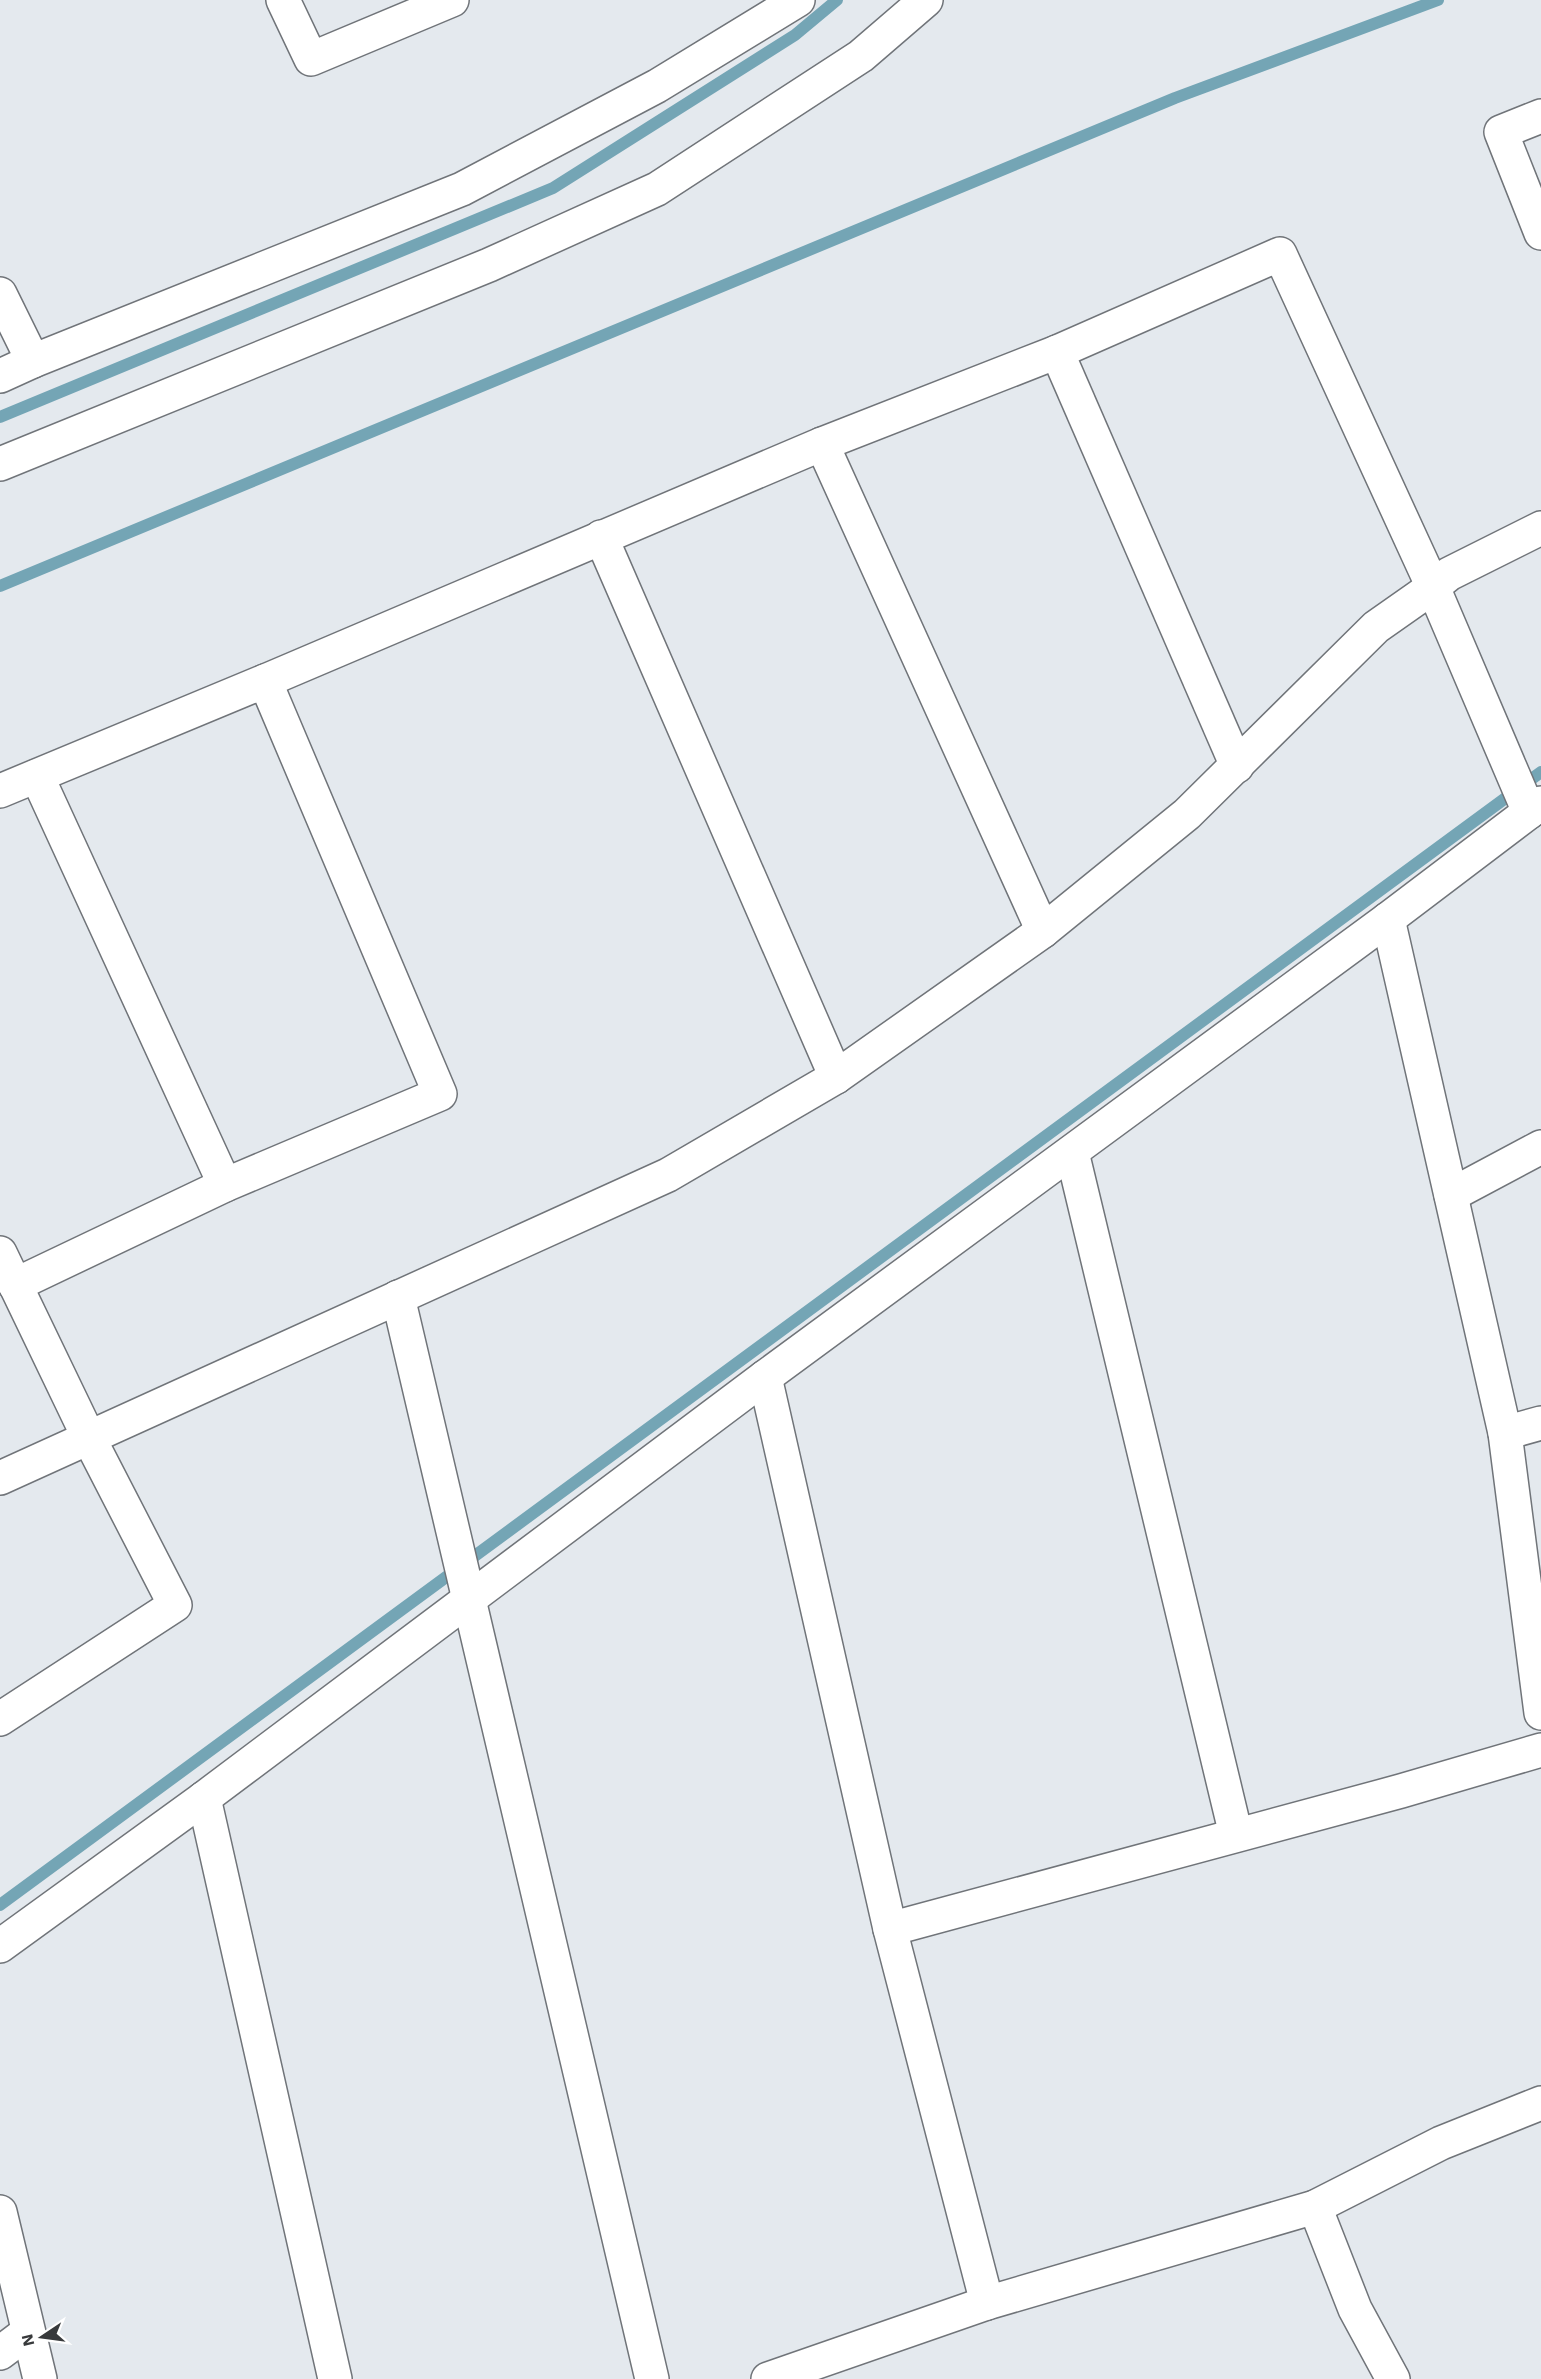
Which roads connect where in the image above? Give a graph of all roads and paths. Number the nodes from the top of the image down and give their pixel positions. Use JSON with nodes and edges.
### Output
{"nodes":[{"id":1,"x":283,"y":0,"type":"edge"},
{"id":2,"x":452,"y":0,"type":"edge"},
{"id":3,"x":798,"y":0,"type":"edge"},
{"id":4,"x":926,"y":0,"type":"edge"},
{"id":5,"x":1541,"y":116,"type":"edge"},
{"id":6,"x":1541,"y":233,"type":"edge"},
{"id":7,"x":0,"y":294,"type":"edge"},
{"id":8,"x":1057,"y":352,"type":"junction"},
{"id":9,"x":33,"y":361,"type":"junction"},
{"id":10,"x":0,"y":376,"type":"edge"},
{"id":11,"x":822,"y":444,"type":"junction"},
{"id":12,"x":0,"y":464,"type":"edge"},
{"id":13,"x":1541,"y":528,"type":"edge"},
{"id":14,"x":601,"y":537,"type":"junction"},
{"id":15,"x":1433,"y":587,"type":"junction"},
{"id":16,"x":265,"y":681,"type":"junction"},
{"id":17,"x":1237,"y":766,"type":"junction"},
{"id":18,"x":37,"y":776,"type":"junction"},
{"id":19,"x":0,"y":791,"type":"edge"},
{"id":20,"x":1535,"y":807,"type":"edge"},
{"id":21,"x":1388,"y":919,"type":"junction"},
{"id":22,"x":1043,"y":931,"type":"junction"},
{"id":23,"x":836,"y":1077,"type":"junction"},
{"id":24,"x":1541,"y":1147,"type":"edge"},
{"id":25,"x":1072,"y":1152,"type":"junction"},
{"id":26,"x":225,"y":1185,"type":"junction"},
{"id":27,"x":1451,"y":1195,"type":"junction"},
{"id":28,"x":0,"y":1253,"type":"edge"},
{"id":29,"x":15,"y":1285,"type":"junction"},
{"id":30,"x":398,"y":1297,"type":"junction"},
{"id":31,"x":765,"y":1377,"type":"junction"},
{"id":32,"x":1541,"y":1423,"type":"edge"},
{"id":33,"x":1505,"y":1433,"type":"junction"},
{"id":34,"x":89,"y":1438,"type":"junction"},
{"id":35,"x":0,"y":1478,"type":"edge"},
{"id":36,"x":469,"y":1599,"type":"junction"},
{"id":37,"x":1541,"y":1713,"type":"edge"},
{"id":38,"x":0,"y":1719,"type":"edge"},
{"id":39,"x":1541,"y":1750,"type":"edge"},
{"id":40,"x":204,"y":1798,"type":"junction"},
{"id":41,"x":1236,"y":1835,"type":"junction"},
{"id":42,"x":890,"y":1929,"type":"junction"},
{"id":43,"x":0,"y":1946,"type":"edge"},
{"id":44,"x":1541,"y":2103,"type":"edge"},
{"id":45,"x":1314,"y":2208,"type":"junction"},
{"id":46,"x":0,"y":2212,"type":"edge"},
{"id":47,"x":987,"y":2303,"type":"junction"},
{"id":48,"x":28,"y":2332,"type":"junction"},
{"id":49,"x":0,"y":2353,"type":"edge"},
{"id":50,"x":39,"y":2379,"type":"edge"},
{"id":51,"x":335,"y":2379,"type":"edge"},
{"id":52,"x":652,"y":2379,"type":"edge"},
{"id":53,"x":768,"y":2379,"type":"edge"},
{"id":54,"x":1393,"y":2379,"type":"edge"}],
"edges":[{"from":1,"to":2,"type":"street"},
{"from":3,"to":9,"type":"street"},
{"from":4,"to":12,"type":"street"},
{"from":5,"to":6,"type":"street"},
{"from":7,"to":9,"type":"street"},
{"from":8,"to":11,"type":"street"},
{"from":8,"to":15,"type":"street"},
{"from":8,"to":17,"type":"street"},
{"from":9,"to":10,"type":"street"},
{"from":11,"to":14,"type":"street"},
{"from":11,"to":22,"type":"street"},
{"from":13,"to":15,"type":"street"},
{"from":14,"to":16,"type":"street"},
{"from":14,"to":23,"type":"street"},
{"from":15,"to":17,"type":"street"},
{"from":15,"to":20,"type":"street"},
{"from":16,"to":18,"type":"street"},
{"from":16,"to":26,"type":"street"},
{"from":17,"to":22,"type":"street"},
{"from":18,"to":19,"type":"street"},
{"from":18,"to":26,"type":"street"},
{"from":20,"to":21,"type":"street"},
{"from":21,"to":25,"type":"street"},
{"from":21,"to":27,"type":"street"},
{"from":22,"to":23,"type":"street"},
{"from":23,"to":30,"type":"street"},
{"from":24,"to":27,"type":"street"},
{"from":25,"to":31,"type":"street"},
{"from":25,"to":41,"type":"street"},
{"from":26,"to":29,"type":"street"},
{"from":27,"to":33,"type":"street"},
{"from":28,"to":29,"type":"street"},
{"from":29,"to":34,"type":"street"},
{"from":30,"to":34,"type":"street"},
{"from":30,"to":36,"type":"street"},
{"from":31,"to":36,"type":"street"},
{"from":31,"to":42,"type":"street"},
{"from":32,"to":33,"type":"street"},
{"from":33,"to":37,"type":"street"},
{"from":34,"to":35,"type":"street"},
{"from":34,"to":38,"type":"street"},
{"from":36,"to":40,"type":"street"},
{"from":36,"to":52,"type":"street"},
{"from":39,"to":41,"type":"street"},
{"from":40,"to":43,"type":"street"},
{"from":40,"to":51,"type":"street"},
{"from":41,"to":42,"type":"street"},
{"from":42,"to":47,"type":"street"},
{"from":44,"to":45,"type":"street"},
{"from":45,"to":47,"type":"street"},
{"from":45,"to":54,"type":"street"},
{"from":46,"to":48,"type":"street"},
{"from":47,"to":53,"type":"street"},
{"from":48,"to":49,"type":"street"},
{"from":48,"to":50,"type":"street"}]}
